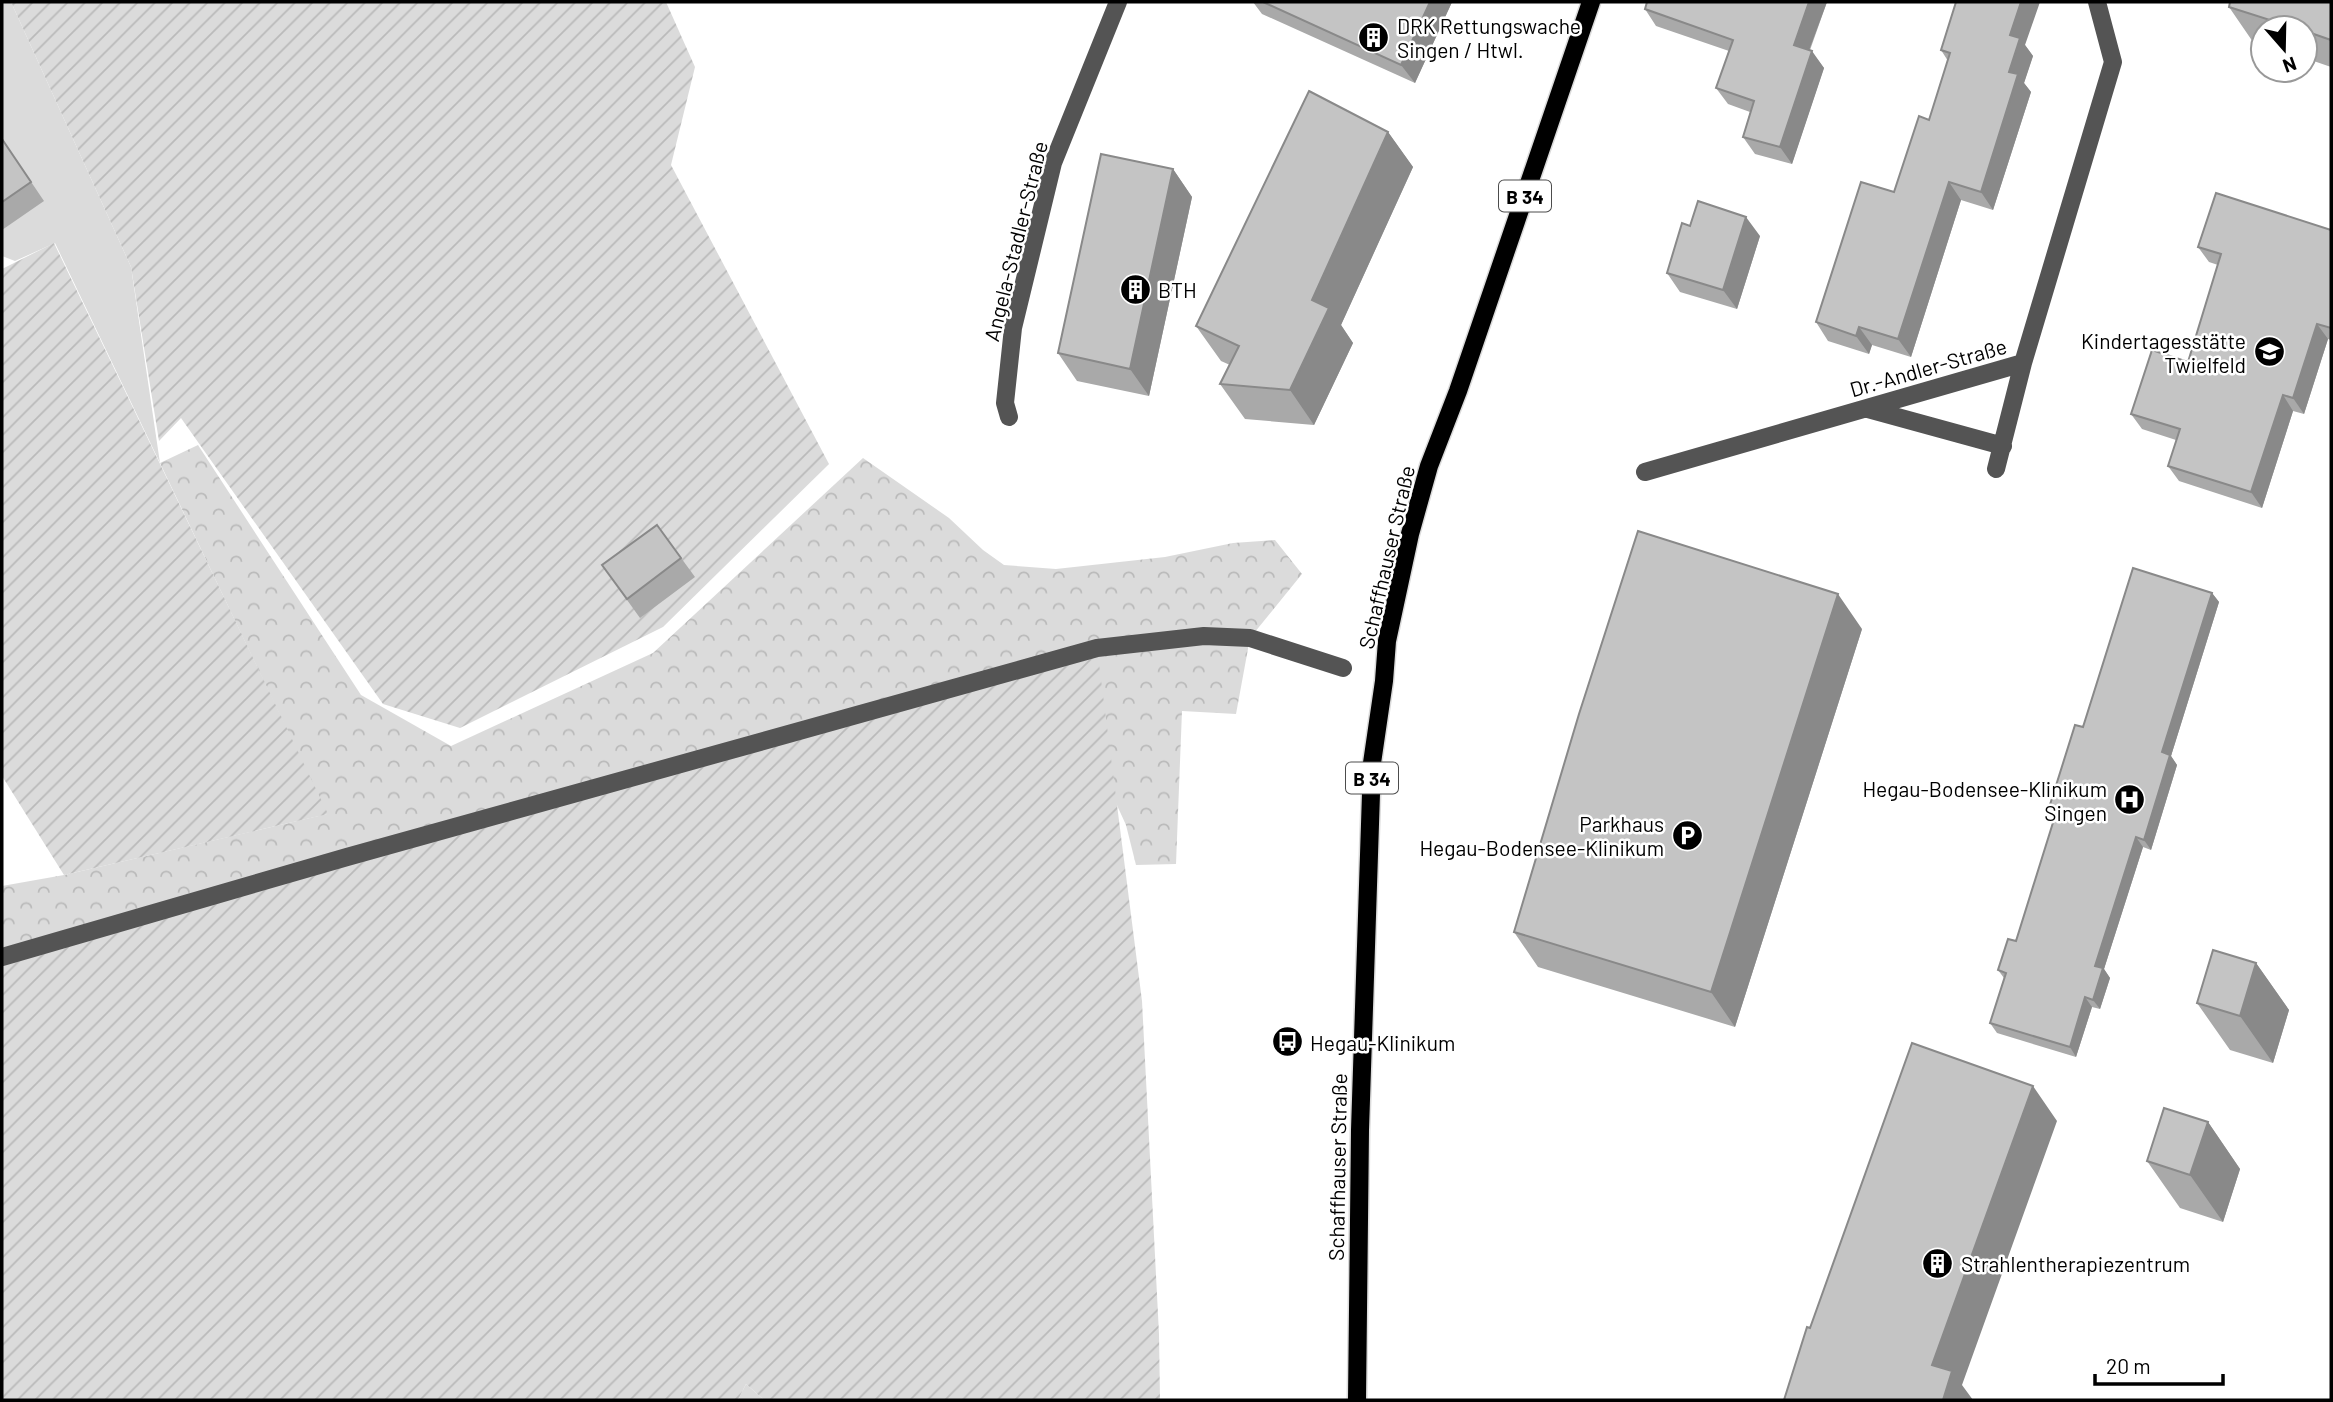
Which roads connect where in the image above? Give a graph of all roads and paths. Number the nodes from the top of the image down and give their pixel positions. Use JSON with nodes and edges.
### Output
{"nodes":[{"id":1,"x":1118,"y":2,"type":"edge"},
{"id":2,"x":1591,"y":2,"type":"edge"},
{"id":3,"x":2097,"y":2,"type":"edge"},
{"id":4,"x":2023,"y":363,"type":"junction"},
{"id":5,"x":1866,"y":408,"type":"junction"},
{"id":6,"x":1009,"y":417,"type":"dead end"},
{"id":7,"x":2003,"y":446,"type":"junction"},
{"id":8,"x":1996,"y":469,"type":"dead end"},
{"id":9,"x":1645,"y":472,"type":"dead end"},
{"id":10,"x":1343,"y":668,"type":"dead end"},
{"id":11,"x":2,"y":957,"type":"edge"},
{"id":12,"x":1357,"y":1400,"type":"edge"}],
"edges":[{"from":1,"to":6,"type":"street","name":"Angela-Stadler-Straße"},
{"from":2,"to":12,"type":"main road","name":"Schaffhauser Straße","number":"B 34"},
{"from":3,"to":4,"type":"street","name":"Dr.-Andler-Straße"},
{"from":4,"to":5,"type":"street","name":"Dr.-Andler-Straße"},
{"from":4,"to":7,"type":"street"},
{"from":5,"to":7,"type":"street"},
{"from":5,"to":9,"type":"street","name":"Dr.-Andler-Straße"},
{"from":7,"to":8,"type":"street"},
{"from":10,"to":11,"type":"street"}]}
